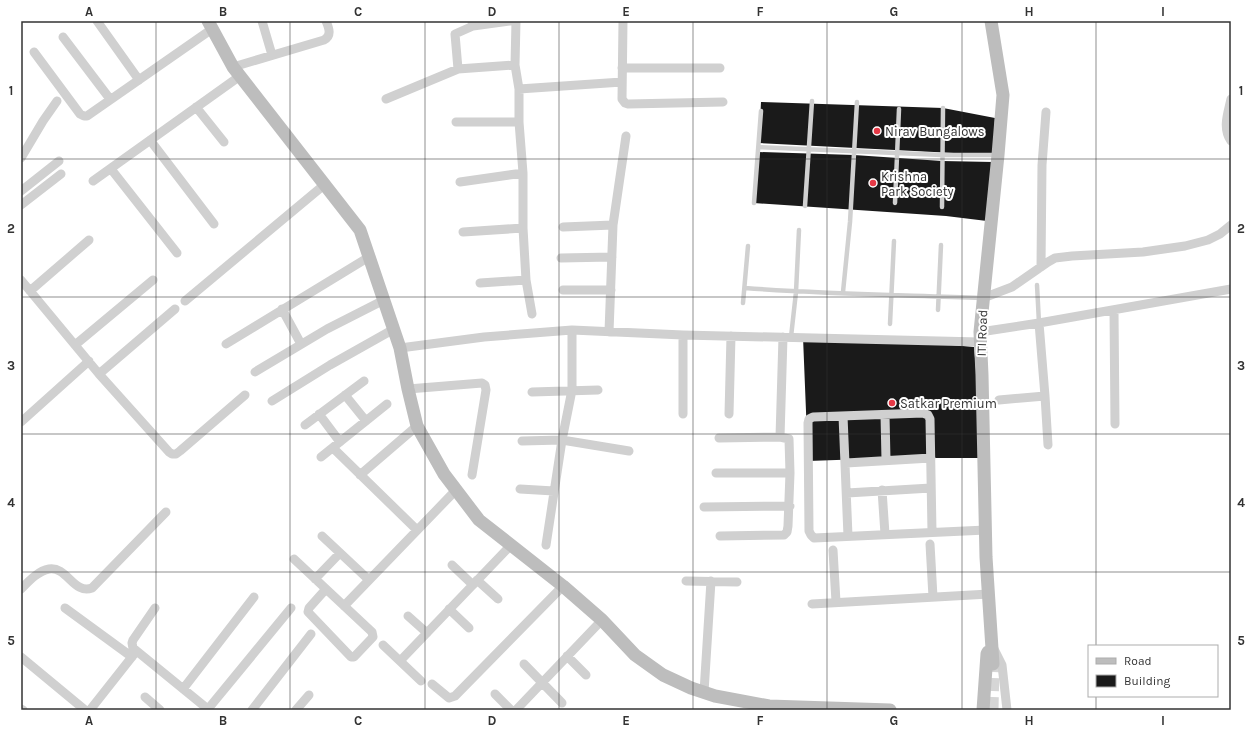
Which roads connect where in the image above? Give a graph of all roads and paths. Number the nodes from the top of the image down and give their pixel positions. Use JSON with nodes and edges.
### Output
{"nodes":[{"id":1,"x":97,"y":21,"type":"edge"},
{"id":2,"x":262,"y":21,"type":"edge"},
{"id":3,"x":326,"y":21,"type":"edge"},
{"id":4,"x":510,"y":21,"type":"edge"},
{"id":5,"x":516,"y":21,"type":"edge"},
{"id":6,"x":623,"y":21,"type":"edge"},
{"id":7,"x":991,"y":21,"type":"edge"},
{"id":8,"x":472,"y":24,"type":"edge"},
{"id":9,"x":210,"y":25,"type":"edge"},
{"id":10,"x":63,"y":37,"type":"dead end"},
{"id":11,"x":34,"y":52,"type":"dead end"},
{"id":12,"x":272,"y":55,"type":"junction"},
{"id":13,"x":515,"y":65,"type":"junction"},
{"id":14,"x":458,"y":68,"type":"junction"},
{"id":15,"x":622,"y":68,"type":"junction"},
{"id":16,"x":720,"y":68,"type":"dead end"},
{"id":17,"x":237,"y":72,"type":"junction"},
{"id":18,"x":139,"y":80,"type":"junction"},
{"id":19,"x":622,"y":82,"type":"junction"},
{"id":20,"x":519,"y":89,"type":"junction"},
{"id":21,"x":110,"y":99,"type":"junction"},
{"id":22,"x":386,"y":99,"type":"dead end"},
{"id":23,"x":1231,"y":99,"type":"edge"},
{"id":24,"x":57,"y":101,"type":"dead end"},
{"id":25,"x":723,"y":102,"type":"dead end"},
{"id":26,"x":812,"y":102,"type":"dead end"},
{"id":27,"x":857,"y":102,"type":"dead end"},
{"id":28,"x":196,"y":107,"type":"junction"},
{"id":29,"x":943,"y":108,"type":"dead end"},
{"id":30,"x":899,"y":109,"type":"dead end"},
{"id":31,"x":761,"y":111,"type":"dead end"},
{"id":32,"x":1046,"y":112,"type":"dead end"},
{"id":33,"x":456,"y":122,"type":"dead end"},
{"id":34,"x":519,"y":122,"type":"junction"},
{"id":35,"x":626,"y":136,"type":"dead end"},
{"id":36,"x":150,"y":140,"type":"junction"},
{"id":37,"x":1231,"y":141,"type":"edge"},
{"id":38,"x":224,"y":142,"type":"dead end"},
{"id":39,"x":759,"y":147,"type":"junction"},
{"id":40,"x":809,"y":149,"type":"junction"},
{"id":41,"x":854,"y":150,"type":"junction"},
{"id":42,"x":897,"y":152,"type":"junction"},
{"id":43,"x":942,"y":155,"type":"junction"},
{"id":44,"x":998,"y":155,"type":"junction"},
{"id":45,"x":21,"y":158,"type":"edge"},
{"id":46,"x":59,"y":161,"type":"dead end"},
{"id":47,"x":111,"y":169,"type":"junction"},
{"id":48,"x":523,"y":173,"type":"junction"},
{"id":49,"x":61,"y":174,"type":"dead end"},
{"id":50,"x":93,"y":181,"type":"dead end"},
{"id":51,"x":460,"y":182,"type":"dead end"},
{"id":52,"x":324,"y":184,"type":"junction"},
{"id":53,"x":21,"y":191,"type":"edge"},
{"id":54,"x":754,"y":203,"type":"dead end"},
{"id":55,"x":895,"y":203,"type":"dead end"},
{"id":56,"x":21,"y":205,"type":"edge"},
{"id":57,"x":805,"y":206,"type":"dead end"},
{"id":58,"x":942,"y":207,"type":"dead end"},
{"id":59,"x":214,"y":224,"type":"dead end"},
{"id":60,"x":613,"y":225,"type":"junction"},
{"id":61,"x":1231,"y":225,"type":"edge"},
{"id":62,"x":563,"y":227,"type":"dead end"},
{"id":63,"x":523,"y":228,"type":"junction"},
{"id":64,"x":799,"y":230,"type":"dead end"},
{"id":65,"x":463,"y":232,"type":"dead end"},
{"id":66,"x":89,"y":240,"type":"dead end"},
{"id":67,"x":894,"y":242,"type":"dead end"},
{"id":68,"x":941,"y":245,"type":"dead end"},
{"id":69,"x":748,"y":246,"type":"dead end"},
{"id":70,"x":177,"y":253,"type":"dead end"},
{"id":71,"x":369,"y":256,"type":"junction"},
{"id":72,"x":612,"y":257,"type":"junction"},
{"id":73,"x":561,"y":258,"type":"dead end"},
{"id":74,"x":1041,"y":267,"type":"junction"},
{"id":75,"x":21,"y":280,"type":"edge"},
{"id":76,"x":153,"y":280,"type":"dead end"},
{"id":77,"x":526,"y":280,"type":"junction"},
{"id":78,"x":480,"y":284,"type":"dead end"},
{"id":79,"x":1037,"y":285,"type":"dead end"},
{"id":80,"x":745,"y":288,"type":"junction"},
{"id":81,"x":1231,"y":289,"type":"edge"},
{"id":82,"x":563,"y":290,"type":"dead end"},
{"id":83,"x":611,"y":290,"type":"junction"},
{"id":84,"x":30,"y":291,"type":"junction"},
{"id":85,"x":796,"y":292,"type":"junction"},
{"id":86,"x":843,"y":292,"type":"junction"},
{"id":87,"x":892,"y":295,"type":"junction"},
{"id":88,"x":939,"y":296,"type":"junction"},
{"id":89,"x":983,"y":298,"type":"junction"},
{"id":90,"x":384,"y":300,"type":"junction"},
{"id":91,"x":185,"y":301,"type":"dead end"},
{"id":92,"x":743,"y":303,"type":"dead end"},
{"id":93,"x":175,"y":310,"type":"dead end"},
{"id":94,"x":282,"y":310,"type":"junction"},
{"id":95,"x":938,"y":310,"type":"dead end"},
{"id":96,"x":1114,"y":310,"type":"junction"},
{"id":97,"x":532,"y":314,"type":"dead end"},
{"id":98,"x":1039,"y":323,"type":"junction"},
{"id":99,"x":890,"y":324,"type":"dead end"},
{"id":100,"x":394,"y":329,"type":"junction"},
{"id":101,"x":572,"y":330,"type":"junction"},
{"id":102,"x":609,"y":332,"type":"junction"},
{"id":103,"x":683,"y":335,"type":"junction"},
{"id":104,"x":731,"y":336,"type":"junction"},
{"id":105,"x":787,"y":337,"type":"junction"},
{"id":106,"x":980,"y":337,"type":"junction"},
{"id":107,"x":226,"y":344,"type":"dead end"},
{"id":108,"x":301,"y":344,"type":"junction"},
{"id":109,"x":75,"y":345,"type":"junction"},
{"id":110,"x":400,"y":348,"type":"junction"},
{"id":111,"x":89,"y":361,"type":"junction"},
{"id":112,"x":255,"y":372,"type":"dead end"},
{"id":113,"x":99,"y":374,"type":"junction"},
{"id":114,"x":364,"y":381,"type":"dead end"},
{"id":115,"x":408,"y":389,"type":"junction"},
{"id":116,"x":572,"y":390,"type":"junction"},
{"id":117,"x":598,"y":390,"type":"dead end"},
{"id":118,"x":532,"y":392,"type":"dead end"},
{"id":119,"x":245,"y":395,"type":"dead end"},
{"id":120,"x":345,"y":395,"type":"junction"},
{"id":121,"x":1046,"y":396,"type":"junction"},
{"id":122,"x":999,"y":400,"type":"dead end"},
{"id":123,"x":272,"y":401,"type":"dead end"},
{"id":124,"x":387,"y":404,"type":"dead end"},
{"id":125,"x":320,"y":414,"type":"junction"},
{"id":126,"x":683,"y":414,"type":"dead end"},
{"id":127,"x":729,"y":414,"type":"dead end"},
{"id":128,"x":885,"y":415,"type":"junction"},
{"id":129,"x":844,"y":416,"type":"junction"},
{"id":130,"x":366,"y":421,"type":"junction"},
{"id":131,"x":21,"y":422,"type":"edge"},
{"id":132,"x":1115,"y":424,"type":"dead end"},
{"id":133,"x":305,"y":425,"type":"dead end"},
{"id":134,"x":417,"y":426,"type":"junction"},
{"id":135,"x":780,"y":437,"type":"junction"},
{"id":136,"x":719,"y":438,"type":"dead end"},
{"id":137,"x":562,"y":440,"type":"junction"},
{"id":138,"x":522,"y":441,"type":"dead end"},
{"id":139,"x":337,"y":445,"type":"junction"},
{"id":140,"x":1048,"y":445,"type":"dead end"},
{"id":141,"x":629,"y":451,"type":"dead end"},
{"id":142,"x":321,"y":457,"type":"dead end"},
{"id":143,"x":931,"y":458,"type":"junction"},
{"id":144,"x":886,"y":460,"type":"junction"},
{"id":145,"x":846,"y":463,"type":"junction"},
{"id":146,"x":716,"y":473,"type":"dead end"},
{"id":147,"x":790,"y":474,"type":"junction"},
{"id":148,"x":360,"y":475,"type":"junction"},
{"id":149,"x":472,"y":475,"type":"dead end"},
{"id":150,"x":931,"y":488,"type":"junction"},
{"id":151,"x":520,"y":489,"type":"dead end"},
{"id":152,"x":456,"y":490,"type":"junction"},
{"id":153,"x":882,"y":490,"type":"junction"},
{"id":154,"x":554,"y":491,"type":"junction"},
{"id":155,"x":847,"y":493,"type":"junction"},
{"id":156,"x":790,"y":506,"type":"junction"},
{"id":157,"x":704,"y":507,"type":"dead end"},
{"id":158,"x":166,"y":512,"type":"dead end"},
{"id":159,"x":417,"y":530,"type":"junction"},
{"id":160,"x":986,"y":530,"type":"junction"},
{"id":161,"x":932,"y":532,"type":"junction"},
{"id":162,"x":885,"y":534,"type":"junction"},
{"id":163,"x":322,"y":536,"type":"dead end"},
{"id":164,"x":720,"y":536,"type":"dead end"},
{"id":165,"x":848,"y":536,"type":"junction"},
{"id":166,"x":930,"y":544,"type":"dead end"},
{"id":167,"x":511,"y":545,"type":"junction"},
{"id":168,"x":546,"y":545,"type":"dead end"},
{"id":169,"x":833,"y":550,"type":"dead end"},
{"id":170,"x":340,"y":553,"type":"junction"},
{"id":171,"x":294,"y":559,"type":"dead end"},
{"id":172,"x":452,"y":565,"type":"dead end"},
{"id":173,"x":315,"y":579,"type":"junction"},
{"id":174,"x":369,"y":580,"type":"junction"},
{"id":175,"x":686,"y":581,"type":"dead end"},
{"id":176,"x":711,"y":581,"type":"junction"},
{"id":177,"x":475,"y":582,"type":"junction"},
{"id":178,"x":737,"y":582,"type":"dead end"},
{"id":179,"x":563,"y":586,"type":"junction"},
{"id":180,"x":21,"y":588,"type":"edge"},
{"id":181,"x":326,"y":589,"type":"junction"},
{"id":182,"x":989,"y":594,"type":"junction"},
{"id":183,"x":254,"y":597,"type":"dead end"},
{"id":184,"x":932,"y":597,"type":"junction"},
{"id":185,"x":498,"y":599,"type":"dead end"},
{"id":186,"x":836,"y":602,"type":"junction"},
{"id":187,"x":812,"y":604,"type":"dead end"},
{"id":188,"x":344,"y":606,"type":"junction"},
{"id":189,"x":65,"y":608,"type":"dead end"},
{"id":190,"x":155,"y":608,"type":"dead end"},
{"id":191,"x":291,"y":608,"type":"dead end"},
{"id":192,"x":449,"y":610,"type":"junction"},
{"id":193,"x":408,"y":616,"type":"dead end"},
{"id":194,"x":602,"y":620,"type":"junction"},
{"id":195,"x":469,"y":628,"type":"dead end"},
{"id":196,"x":427,"y":633,"type":"junction"},
{"id":197,"x":311,"y":634,"type":"dead end"},
{"id":198,"x":383,"y":645,"type":"dead end"},
{"id":199,"x":992,"y":646,"type":"junction"},
{"id":200,"x":134,"y":654,"type":"junction"},
{"id":201,"x":567,"y":656,"type":"junction"},
{"id":202,"x":21,"y":657,"type":"edge"},
{"id":203,"x":400,"y":661,"type":"junction"},
{"id":204,"x":524,"y":664,"type":"dead end"},
{"id":205,"x":993,"y":664,"type":"tunnel mouth"},
{"id":206,"x":586,"y":675,"type":"dead end"},
{"id":207,"x":421,"y":681,"type":"dead end"},
{"id":208,"x":542,"y":683,"type":"junction"},
{"id":209,"x":432,"y":684,"type":"dead end"},
{"id":210,"x":183,"y":689,"type":"junction"},
{"id":211,"x":704,"y":692,"type":"junction"},
{"id":212,"x":494,"y":694,"type":"dead end"},
{"id":213,"x":309,"y":695,"type":"dead end"},
{"id":214,"x":145,"y":697,"type":"dead end"},
{"id":215,"x":562,"y":703,"type":"dead end"},
{"id":216,"x":85,"y":710,"type":"edge"},
{"id":217,"x":90,"y":710,"type":"edge"},
{"id":218,"x":160,"y":710,"type":"edge"},
{"id":219,"x":208,"y":710,"type":"edge"},
{"id":220,"x":252,"y":710,"type":"edge"},
{"id":221,"x":296,"y":710,"type":"edge"},
{"id":222,"x":511,"y":710,"type":"edge"},
{"id":223,"x":516,"y":710,"type":"edge"},
{"id":224,"x":890,"y":710,"type":"edge"},
{"id":225,"x":982,"y":710,"type":"edge"},
{"id":226,"x":1007,"y":710,"type":"edge"}],
"edges":[{"from":1,"to":18,"type":"street"},
{"from":2,"to":12,"type":"street"},
{"from":3,"to":12,"type":"street"},
{"from":4,"to":8,"type":"street"},
{"from":5,"to":13,"type":"street"},
{"from":6,"to":15,"type":"street"},
{"from":7,"to":44,"type":"street","name":"ITI Road"},
{"from":8,"to":14,"type":"street"},
{"from":9,"to":17,"type":"street"},
{"from":9,"to":18,"type":"street"},
{"from":10,"to":21,"type":"street"},
{"from":11,"to":21,"type":"street"},
{"from":12,"to":17,"type":"street"},
{"from":13,"to":14,"type":"street"},
{"from":13,"to":20,"type":"street"},
{"from":14,"to":22,"type":"street"},
{"from":15,"to":16,"type":"street"},
{"from":15,"to":19,"type":"street"},
{"from":17,"to":28,"type":"street"},
{"from":17,"to":52,"type":"street"},
{"from":18,"to":21,"type":"street"},
{"from":19,"to":20,"type":"street"},
{"from":19,"to":25,"type":"street"},
{"from":20,"to":34,"type":"street"},
{"from":23,"to":37,"type":"street"},
{"from":24,"to":45,"type":"street"},
{"from":26,"to":40,"type":"lane"},
{"from":27,"to":41,"type":"lane"},
{"from":28,"to":36,"type":"street"},
{"from":28,"to":38,"type":"street"},
{"from":29,"to":43,"type":"lane"},
{"from":30,"to":42,"type":"lane"},
{"from":31,"to":39,"type":"lane"},
{"from":32,"to":74,"type":"street"},
{"from":33,"to":34,"type":"street"},
{"from":34,"to":48,"type":"street"},
{"from":35,"to":60,"type":"street"},
{"from":36,"to":47,"type":"street"},
{"from":36,"to":59,"type":"street"},
{"from":39,"to":40,"type":"lane"},
{"from":39,"to":54,"type":"lane"},
{"from":40,"to":41,"type":"lane"},
{"from":40,"to":57,"type":"lane"},
{"from":41,"to":42,"type":"lane"},
{"from":41,"to":86,"type":"lane"},
{"from":42,"to":43,"type":"lane"},
{"from":42,"to":55,"type":"lane"},
{"from":43,"to":44,"type":"lane"},
{"from":43,"to":58,"type":"lane"},
{"from":44,"to":89,"type":"street","name":"ITI Road"},
{"from":46,"to":53,"type":"street"},
{"from":47,"to":50,"type":"street"},
{"from":47,"to":70,"type":"street"},
{"from":48,"to":51,"type":"street"},
{"from":48,"to":63,"type":"street"},
{"from":49,"to":56,"type":"street"},
{"from":52,"to":71,"type":"street"},
{"from":52,"to":91,"type":"street"},
{"from":60,"to":62,"type":"street"},
{"from":60,"to":72,"type":"street"},
{"from":61,"to":74,"type":"street"},
{"from":63,"to":65,"type":"street"},
{"from":63,"to":77,"type":"street"},
{"from":64,"to":85,"type":"lane"},
{"from":66,"to":84,"type":"street"},
{"from":67,"to":87,"type":"lane"},
{"from":68,"to":88,"type":"lane"},
{"from":69,"to":80,"type":"lane"},
{"from":71,"to":90,"type":"street"},
{"from":71,"to":94,"type":"street"},
{"from":72,"to":73,"type":"street"},
{"from":72,"to":83,"type":"street"},
{"from":74,"to":89,"type":"street"},
{"from":75,"to":84,"type":"street"},
{"from":76,"to":109,"type":"street"},
{"from":77,"to":78,"type":"street"},
{"from":77,"to":97,"type":"street"},
{"from":79,"to":98,"type":"lane"},
{"from":80,"to":85,"type":"lane"},
{"from":80,"to":92,"type":"lane"},
{"from":81,"to":96,"type":"street"},
{"from":82,"to":83,"type":"street"},
{"from":83,"to":102,"type":"street"},
{"from":84,"to":109,"type":"street"},
{"from":85,"to":86,"type":"lane"},
{"from":85,"to":105,"type":"lane"},
{"from":86,"to":87,"type":"lane"},
{"from":87,"to":88,"type":"lane"},
{"from":87,"to":99,"type":"lane"},
{"from":88,"to":89,"type":"lane"},
{"from":88,"to":95,"type":"lane"},
{"from":89,"to":106,"type":"street","name":"ITI Road"},
{"from":90,"to":100,"type":"street"},
{"from":90,"to":108,"type":"street"},
{"from":93,"to":113,"type":"street"},
{"from":94,"to":107,"type":"street"},
{"from":94,"to":108,"type":"street"},
{"from":96,"to":98,"type":"street"},
{"from":96,"to":132,"type":"street"},
{"from":98,"to":106,"type":"street"},
{"from":98,"to":121,"type":"street"},
{"from":100,"to":110,"type":"street"},
{"from":100,"to":123,"type":"street"},
{"from":101,"to":102,"type":"street"},
{"from":101,"to":110,"type":"street"},
{"from":101,"to":116,"type":"street"},
{"from":102,"to":103,"type":"street"},
{"from":103,"to":104,"type":"street"},
{"from":103,"to":126,"type":"street"},
{"from":104,"to":105,"type":"street"},
{"from":104,"to":127,"type":"street"},
{"from":105,"to":106,"type":"street"},
{"from":105,"to":135,"type":"street"},
{"from":106,"to":160,"type":"street","name":"ITI Road"},
{"from":108,"to":112,"type":"street"},
{"from":109,"to":111,"type":"street"},
{"from":110,"to":115,"type":"street"},
{"from":111,"to":113,"type":"street"},
{"from":111,"to":131,"type":"street"},
{"from":113,"to":119,"type":"street"},
{"from":114,"to":120,"type":"street"},
{"from":115,"to":134,"type":"street"},
{"from":115,"to":149,"type":"street"},
{"from":116,"to":117,"type":"street"},
{"from":116,"to":118,"type":"street"},
{"from":116,"to":137,"type":"street"},
{"from":120,"to":125,"type":"street"},
{"from":120,"to":130,"type":"street"},
{"from":121,"to":122,"type":"street"},
{"from":121,"to":140,"type":"street"},
{"from":124,"to":130,"type":"street"},
{"from":125,"to":133,"type":"street"},
{"from":125,"to":139,"type":"street"},
{"from":128,"to":129,"type":"street"},
{"from":128,"to":143,"type":"street"},
{"from":128,"to":144,"type":"street"},
{"from":129,"to":145,"type":"street"},
{"from":129,"to":165,"type":"street"},
{"from":130,"to":139,"type":"street"},
{"from":134,"to":148,"type":"street"},
{"from":134,"to":152,"type":"street"},
{"from":135,"to":136,"type":"street"},
{"from":135,"to":147,"type":"street"},
{"from":137,"to":138,"type":"street"},
{"from":137,"to":141,"type":"street"},
{"from":137,"to":154,"type":"street"},
{"from":139,"to":142,"type":"street"},
{"from":139,"to":148,"type":"street"},
{"from":143,"to":144,"type":"street"},
{"from":143,"to":150,"type":"street"},
{"from":144,"to":145,"type":"street"},
{"from":145,"to":155,"type":"street"},
{"from":146,"to":147,"type":"street"},
{"from":147,"to":156,"type":"street"},
{"from":148,"to":159,"type":"street"},
{"from":150,"to":153,"type":"street"},
{"from":150,"to":161,"type":"street"},
{"from":151,"to":154,"type":"street"},
{"from":152,"to":159,"type":"street"},
{"from":152,"to":167,"type":"street"},
{"from":153,"to":155,"type":"street"},
{"from":153,"to":162,"type":"street"},
{"from":154,"to":168,"type":"street"},
{"from":155,"to":165,"type":"street"},
{"from":156,"to":157,"type":"street"},
{"from":156,"to":164,"type":"street"},
{"from":158,"to":180,"type":"street"},
{"from":159,"to":174,"type":"street"},
{"from":160,"to":161,"type":"street"},
{"from":160,"to":182,"type":"street","name":"ITI Road"},
{"from":161,"to":162,"type":"street"},
{"from":162,"to":165,"type":"street"},
{"from":163,"to":170,"type":"street"},
{"from":166,"to":184,"type":"street"},
{"from":167,"to":177,"type":"street"},
{"from":167,"to":179,"type":"street"},
{"from":169,"to":186,"type":"street"},
{"from":170,"to":173,"type":"street"},
{"from":170,"to":174,"type":"street"},
{"from":171,"to":173,"type":"street"},
{"from":172,"to":177,"type":"street"},
{"from":173,"to":181,"type":"street"},
{"from":174,"to":188,"type":"street"},
{"from":175,"to":176,"type":"street"},
{"from":176,"to":178,"type":"street"},
{"from":176,"to":211,"type":"street"},
{"from":177,"to":185,"type":"street"},
{"from":177,"to":192,"type":"street"},
{"from":179,"to":194,"type":"street"},
{"from":179,"to":209,"type":"street"},
{"from":181,"to":188,"type":"street"},
{"from":181,"to":188,"type":"street"},
{"from":182,"to":184,"type":"street"},
{"from":182,"to":199,"type":"street","name":"ITI Road"},
{"from":183,"to":210,"type":"street"},
{"from":184,"to":186,"type":"street"},
{"from":186,"to":187,"type":"street"},
{"from":189,"to":200,"type":"street"},
{"from":190,"to":200,"type":"street"},
{"from":191,"to":219,"type":"street"},
{"from":192,"to":195,"type":"street"},
{"from":192,"to":196,"type":"street"},
{"from":193,"to":196,"type":"street"},
{"from":194,"to":201,"type":"street"},
{"from":194,"to":211,"type":"street"},
{"from":196,"to":203,"type":"street"},
{"from":197,"to":220,"type":"street"},
{"from":198,"to":203,"type":"street"},
{"from":199,"to":205,"type":"street","name":"ITI Road"},
{"from":199,"to":225,"type":"street"},
{"from":199,"to":226,"type":"street"},
{"from":200,"to":210,"type":"street"},
{"from":200,"to":217,"type":"street"},
{"from":201,"to":206,"type":"street"},
{"from":201,"to":208,"type":"street"},
{"from":202,"to":216,"type":"street"},
{"from":203,"to":207,"type":"street"},
{"from":204,"to":208,"type":"street"},
{"from":208,"to":215,"type":"street"},
{"from":208,"to":223,"type":"street"},
{"from":210,"to":219,"type":"street"},
{"from":211,"to":224,"type":"street"},
{"from":212,"to":222,"type":"street"},
{"from":213,"to":221,"type":"street"},
{"from":214,"to":218,"type":"street"}]}
